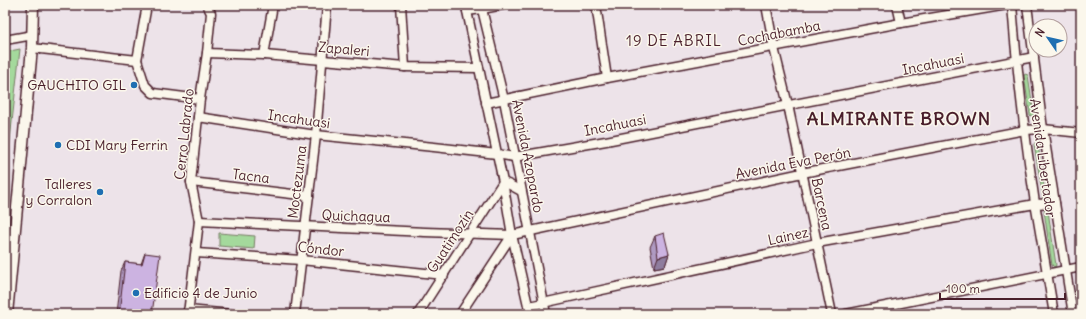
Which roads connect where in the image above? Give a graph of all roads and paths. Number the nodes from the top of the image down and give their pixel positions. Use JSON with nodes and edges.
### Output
{"nodes":[{"id":1,"x":35,"y":5,"type":"edge"},
{"id":2,"x":147,"y":5,"type":"edge"},
{"id":3,"x":207,"y":5,"type":"edge"},
{"id":4,"x":272,"y":5,"type":"edge"},
{"id":5,"x":327,"y":5,"type":"edge"},
{"id":6,"x":401,"y":5,"type":"edge"},
{"id":7,"x":503,"y":5,"type":"edge"},
{"id":8,"x":596,"y":5,"type":"edge"},
{"id":9,"x":766,"y":5,"type":"edge"},
{"id":10,"x":897,"y":5,"type":"edge"},
{"id":11,"x":1007,"y":5,"type":"edge"},
{"id":12,"x":1012,"y":5,"type":"edge"},
{"id":13,"x":1027,"y":5,"type":"edge"},
{"id":14,"x":481,"y":7,"type":"edge"},
{"id":15,"x":467,"y":8,"type":"edge"},
{"id":16,"x":1029,"y":18,"type":"edge"},
{"id":17,"x":901,"y":23,"type":"junction"},
{"id":18,"x":33,"y":35,"type":"junction"},
{"id":19,"x":5,"y":40,"type":"edge"},
{"id":20,"x":32,"y":48,"type":"junction"},
{"id":21,"x":774,"y":48,"type":"junction"},
{"id":22,"x":207,"y":53,"type":"junction"},
{"id":23,"x":264,"y":55,"type":"junction"},
{"id":24,"x":1030,"y":58,"type":"edge"},
{"id":25,"x":1034,"y":58,"type":"edge"},
{"id":26,"x":137,"y":60,"type":"junction"},
{"id":27,"x":322,"y":60,"type":"junction"},
{"id":28,"x":1016,"y":61,"type":"junction"},
{"id":29,"x":405,"y":67,"type":"junction"},
{"id":30,"x":479,"y":68,"type":"junction"},
{"id":31,"x":607,"y":78,"type":"junction"},
{"id":32,"x":200,"y":99,"type":"junction"},
{"id":33,"x":504,"y":100,"type":"junction"},
{"id":34,"x":486,"y":103,"type":"junction"},
{"id":35,"x":788,"y":105,"type":"junction"},
{"id":36,"x":198,"y":117,"type":"junction"},
{"id":37,"x":1043,"y":129,"type":"junction"},
{"id":38,"x":1025,"y":130,"type":"junction"},
{"id":39,"x":1081,"y":133,"type":"edge"},
{"id":40,"x":316,"y":135,"type":"junction"},
{"id":41,"x":497,"y":154,"type":"junction"},
{"id":42,"x":514,"y":157,"type":"junction"},
{"id":43,"x":802,"y":174,"type":"junction"},
{"id":44,"x":191,"y":182,"type":"junction"},
{"id":45,"x":503,"y":182,"type":"junction"},
{"id":46,"x":521,"y":191,"type":"junction"},
{"id":47,"x":309,"y":196,"type":"junction"},
{"id":48,"x":1055,"y":203,"type":"junction"},
{"id":49,"x":1036,"y":204,"type":"junction"},
{"id":50,"x":199,"y":221,"type":"junction"},
{"id":51,"x":305,"y":226,"type":"junction"},
{"id":52,"x":529,"y":231,"type":"junction"},
{"id":53,"x":470,"y":234,"type":"junction"},
{"id":54,"x":512,"y":235,"type":"junction"},
{"id":55,"x":817,"y":244,"type":"junction"},
{"id":56,"x":196,"y":253,"type":"junction"},
{"id":57,"x":301,"y":260,"type":"junction"},
{"id":58,"x":1081,"y":267,"type":"edge"},
{"id":59,"x":1066,"y":271,"type":"junction"},
{"id":60,"x":1048,"y":274,"type":"junction"},
{"id":61,"x":444,"y":275,"type":"junction"},
{"id":62,"x":544,"y":303,"type":"junction"},
{"id":63,"x":529,"y":310,"type":"edge"},
{"id":64,"x":188,"y":312,"type":"edge"},
{"id":65,"x":7,"y":314,"type":"edge"},
{"id":66,"x":231,"y":314,"type":"edge"},
{"id":67,"x":295,"y":314,"type":"edge"},
{"id":68,"x":418,"y":314,"type":"edge"},
{"id":69,"x":460,"y":314,"type":"edge"},
{"id":70,"x":546,"y":314,"type":"edge"},
{"id":71,"x":832,"y":314,"type":"edge"},
{"id":72,"x":846,"y":314,"type":"edge"},
{"id":73,"x":1054,"y":314,"type":"edge"},
{"id":74,"x":1073,"y":314,"type":"edge"}],
"edges":[{"from":1,"to":18,"type":"main road"},
{"from":2,"to":26,"type":"street"},
{"from":3,"to":22,"type":"street","name":"Cerro Labrado"},
{"from":4,"to":23,"type":"street"},
{"from":5,"to":27,"type":"street","name":"Moctezuma"},
{"from":6,"to":29,"type":"street"},
{"from":7,"to":14,"type":"street"},
{"from":8,"to":31,"type":"street"},
{"from":9,"to":21,"type":"street","name":"Barcena"},
{"from":10,"to":17,"type":"street"},
{"from":11,"to":17,"type":"street","name":"Cochabamba"},
{"from":12,"to":28,"type":"street","name":"Avenida Libertador"},
{"from":13,"to":16,"type":"street","name":"Avenida Libertador"},
{"from":14,"to":15,"type":"street"},
{"from":14,"to":33,"type":"street","name":"Avenida Azopardo"},
{"from":15,"to":30,"type":"street"},
{"from":17,"to":21,"type":"street","name":"Cochabamba"},
{"from":18,"to":19,"type":"street"},
{"from":18,"to":20,"type":"main road"},
{"from":20,"to":26,"type":"street"},
{"from":20,"to":65,"type":"main road"},
{"from":21,"to":31,"type":"street","name":"Cochabamba"},
{"from":21,"to":35,"type":"street","name":"Barcena"},
{"from":22,"to":23,"type":"street","name":"Zapaleri"},
{"from":22,"to":32,"type":"street","name":"Cerro Labrado"},
{"from":23,"to":27,"type":"street","name":"Zapaleri"},
{"from":24,"to":28,"type":"street","name":"Incahuasi"},
{"from":25,"to":37,"type":"street","name":"Avenida Libertador"},
{"from":26,"to":32,"type":"street"},
{"from":27,"to":29,"type":"street","name":"Zapaleri"},
{"from":27,"to":40,"type":"street","name":"Moctezuma"},
{"from":28,"to":35,"type":"street","name":"Incahuasi"},
{"from":28,"to":38,"type":"street","name":"Avenida Libertador"},
{"from":29,"to":30,"type":"street","name":"Zapaleri"},
{"from":30,"to":34,"type":"street"},
{"from":31,"to":33,"type":"street","name":"Cochabamba"},
{"from":32,"to":36,"type":"street","name":"Cerro Labrado"},
{"from":33,"to":34,"type":"street","name":"Cochabamba"},
{"from":33,"to":42,"type":"street","name":"Avenida Azopardo"},
{"from":34,"to":41,"type":"street"},
{"from":35,"to":42,"type":"street","name":"Incahuasi"},
{"from":35,"to":43,"type":"street","name":"Barcena"},
{"from":36,"to":40,"type":"street","name":"Incahuasi"},
{"from":36,"to":44,"type":"street","name":"Cerro Labrado"},
{"from":37,"to":38,"type":"street","name":"Avenida Eva Perón"},
{"from":37,"to":39,"type":"street","name":"Avenida Eva Perón"},
{"from":37,"to":48,"type":"street","name":"Avenida Libertador"},
{"from":38,"to":43,"type":"street","name":"Avenida Eva Perón"},
{"from":38,"to":49,"type":"street","name":"Avenida Libertador"},
{"from":40,"to":41,"type":"street","name":"Incahuasi"},
{"from":40,"to":47,"type":"street","name":"Moctezuma"},
{"from":41,"to":42,"type":"street","name":"Incahuasi"},
{"from":41,"to":45,"type":"street"},
{"from":42,"to":46,"type":"street","name":"Avenida Azopardo"},
{"from":43,"to":52,"type":"street","name":"Avenida Eva Perón"},
{"from":43,"to":55,"type":"street","name":"Barcena"},
{"from":44,"to":47,"type":"street","name":"Tacna"},
{"from":44,"to":50,"type":"street","name":"Cerro Labrado"},
{"from":45,"to":46,"type":"street"},
{"from":45,"to":53,"type":"street","name":"Guatimozín"},
{"from":45,"to":54,"type":"street"},
{"from":46,"to":52,"type":"street","name":"Avenida Azopardo"},
{"from":47,"to":51,"type":"street","name":"Moctezuma"},
{"from":48,"to":49,"type":"street","name":"Lainez"},
{"from":48,"to":59,"type":"street","name":"Avenida Libertador"},
{"from":49,"to":55,"type":"street","name":"Lainez"},
{"from":49,"to":60,"type":"street","name":"Avenida Libertador"},
{"from":50,"to":51,"type":"street","name":"Quichagua"},
{"from":50,"to":56,"type":"street","name":"Cerro Labrado"},
{"from":51,"to":53,"type":"street","name":"Quichagua"},
{"from":51,"to":57,"type":"street","name":"Moctezuma"},
{"from":52,"to":54,"type":"street","name":"Avenida Eva Perón"},
{"from":52,"to":62,"type":"street","name":"Avenida Azopardo"},
{"from":53,"to":54,"type":"street","name":"Quichagua"},
{"from":53,"to":61,"type":"street","name":"Guatimozín"},
{"from":54,"to":63,"type":"street"},
{"from":54,"to":69,"type":"street"},
{"from":55,"to":62,"type":"street","name":"Lainez"},
{"from":55,"to":71,"type":"street","name":"Barcena"},
{"from":56,"to":57,"type":"street","name":"Cóndor"},
{"from":56,"to":64,"type":"street","name":"Cerro Labrado"},
{"from":57,"to":61,"type":"street","name":"Cóndor"},
{"from":57,"to":67,"type":"street","name":"Moctezuma"},
{"from":58,"to":59,"type":"street"},
{"from":59,"to":60,"type":"street"},
{"from":59,"to":74,"type":"street","name":"Avenida Libertador"},
{"from":60,"to":72,"type":"street"},
{"from":60,"to":73,"type":"street","name":"Avenida Libertador"},
{"from":61,"to":68,"type":"street","name":"Guatimozín"},
{"from":62,"to":63,"type":"street","name":"Lainez"},
{"from":62,"to":70,"type":"street","name":"Avenida Azopardo"},
{"from":64,"to":66,"type":"street"}]}
